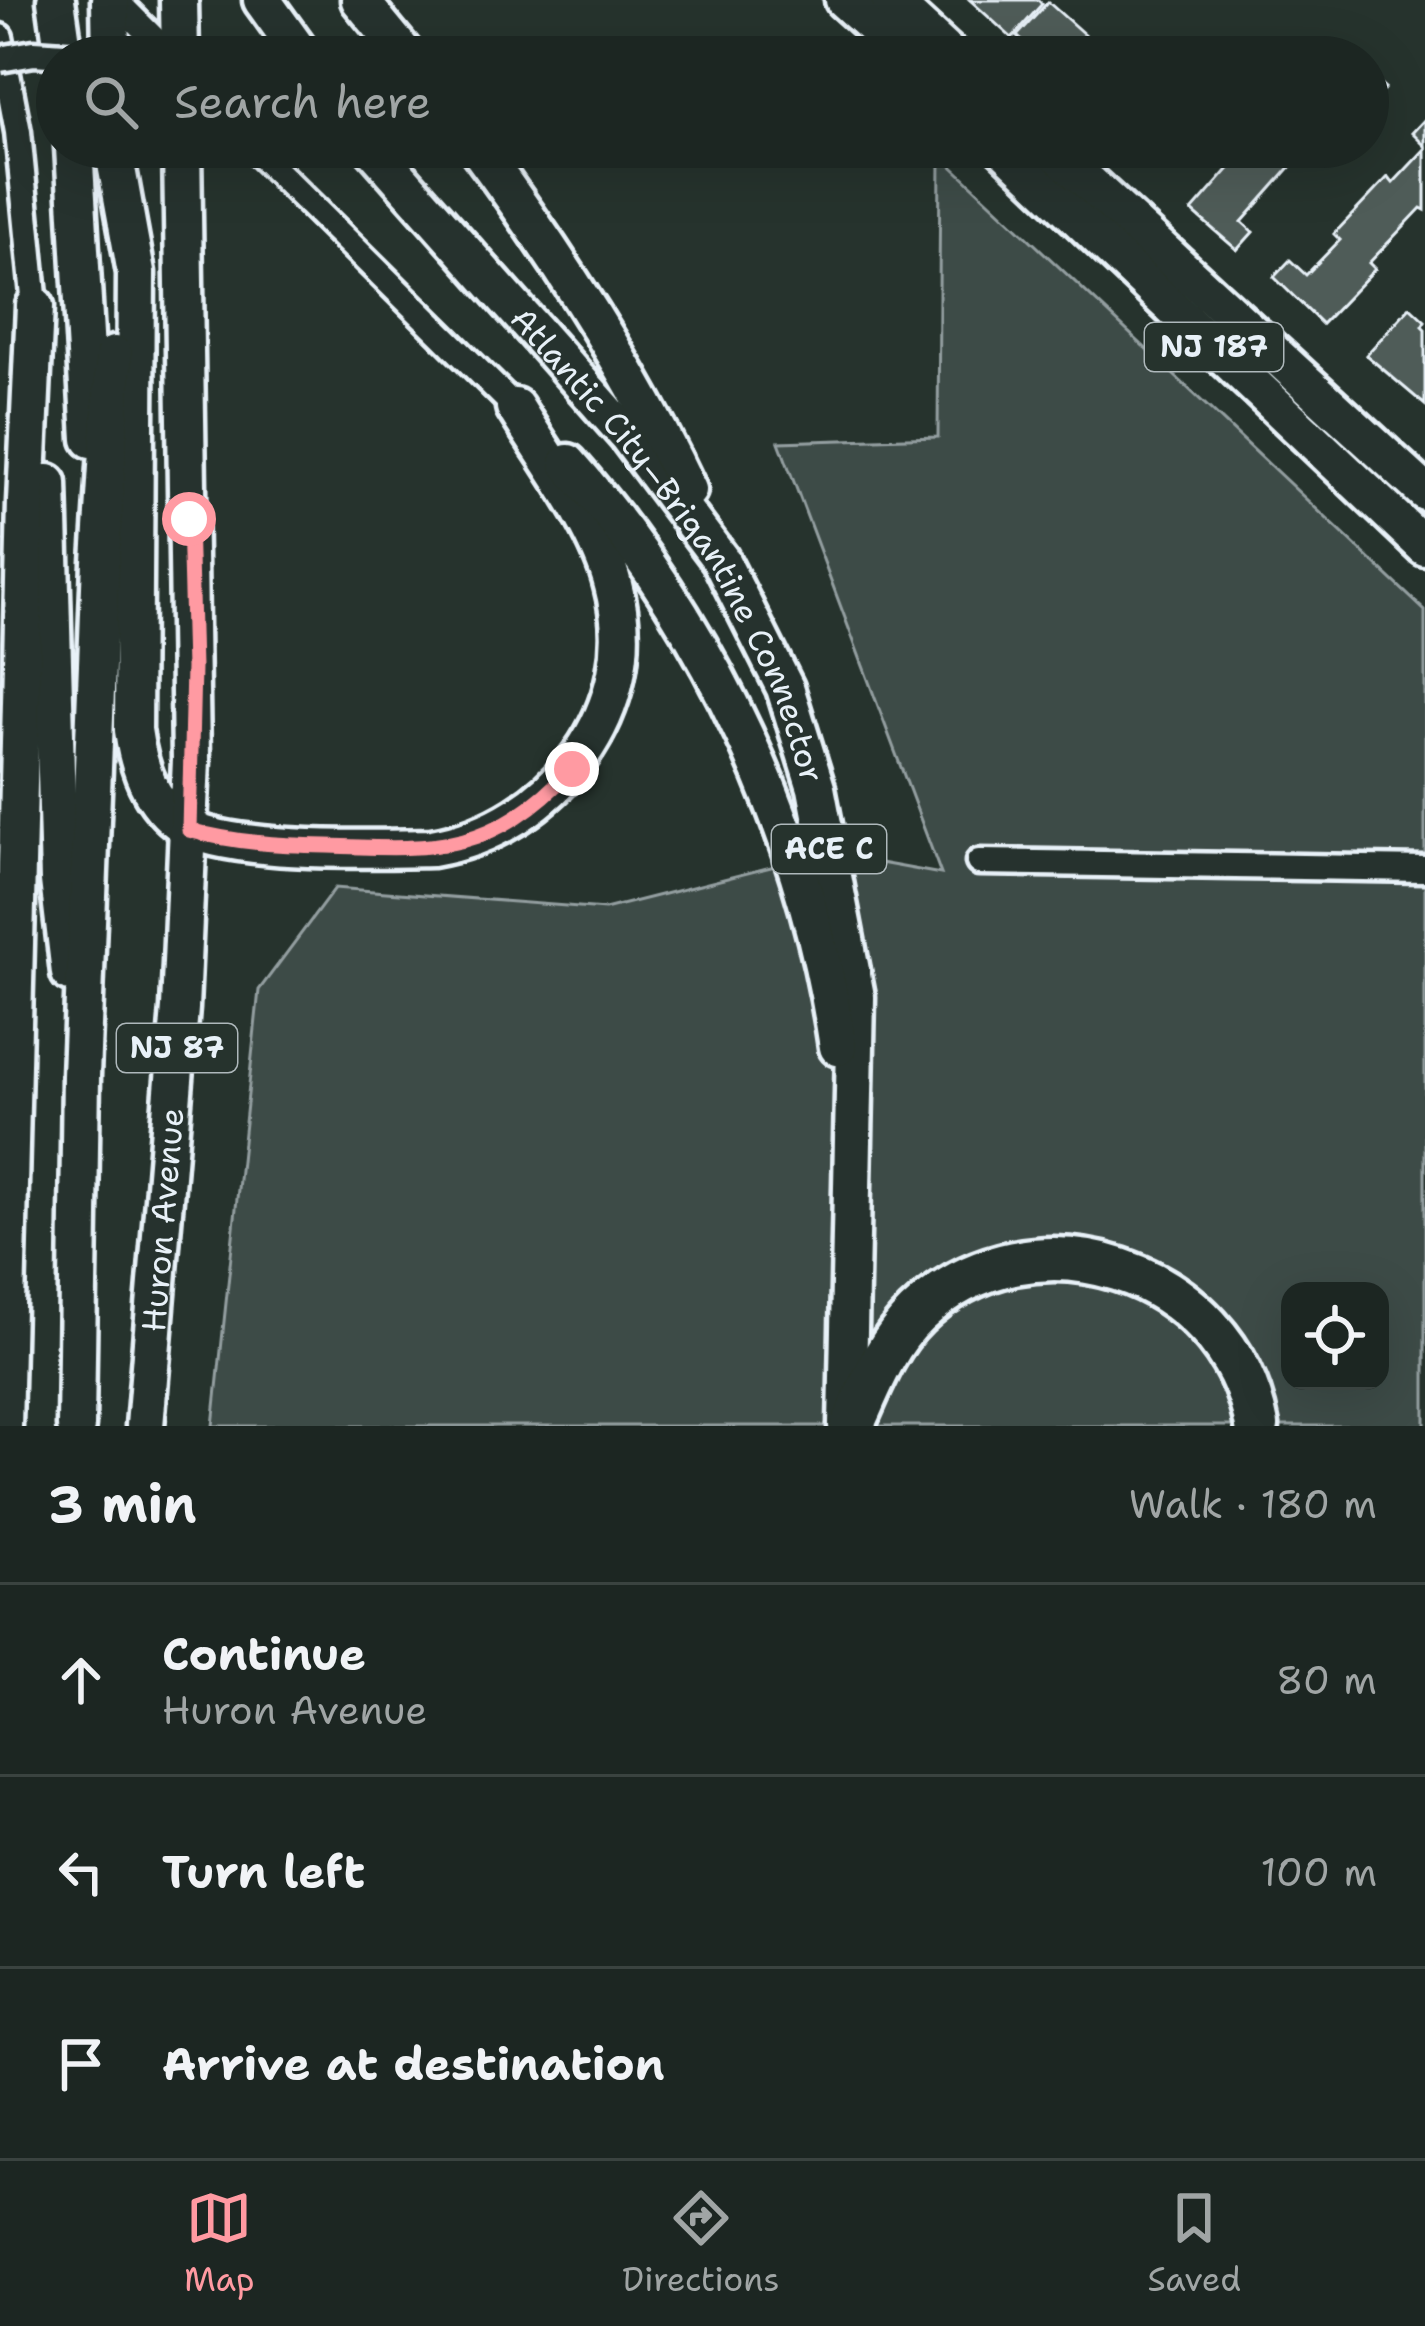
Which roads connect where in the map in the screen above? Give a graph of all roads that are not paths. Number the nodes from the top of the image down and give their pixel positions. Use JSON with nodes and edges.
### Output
{"nodes":[{"id":1,"x":56,"y":0,"type":"edge"},
{"id":2,"x":113,"y":0,"type":"edge"},
{"id":3,"x":178,"y":0,"type":"edge"},
{"id":4,"x":360,"y":0,"type":"edge"},
{"id":5,"x":844,"y":0,"type":"edge"},
{"id":6,"x":890,"y":0,"type":"edge"},
{"id":7,"x":61,"y":36,"type":"edge"},
{"id":8,"x":112,"y":36,"type":"edge"},
{"id":9,"x":153,"y":36,"type":"edge"},
{"id":10,"x":177,"y":36,"type":"edge"},
{"id":11,"x":390,"y":36,"type":"edge"},
{"id":12,"x":884,"y":36,"type":"edge"},
{"id":13,"x":929,"y":36,"type":"edge"},
{"id":14,"x":0,"y":38,"type":"edge"},
{"id":15,"x":36,"y":53,"type":"edge"},
{"id":16,"x":0,"y":59,"type":"edge"},
{"id":17,"x":75,"y":168,"type":"edge"},
{"id":18,"x":113,"y":168,"type":"edge"},
{"id":19,"x":117,"y":168,"type":"edge"},
{"id":20,"x":182,"y":168,"type":"edge"},
{"id":21,"x":273,"y":168,"type":"edge"},
{"id":22,"x":391,"y":168,"type":"edge"},
{"id":23,"x":491,"y":168,"type":"edge"},
{"id":24,"x":1025,"y":168,"type":"edge"},
{"id":25,"x":1073,"y":168,"type":"edge"},
{"id":26,"x":35,"y":306,"type":"junction"},
{"id":27,"x":515,"y":407,"type":"junction"},
{"id":28,"x":1425,"y":492,"type":"edge"},
{"id":29,"x":1425,"y":548,"type":"edge"},
{"id":30,"x":720,"y":559,"type":"junction"},
{"id":31,"x":101,"y":562,"type":"junction"},
{"id":32,"x":189,"y":830,"type":"junction"},
{"id":33,"x":979,"y":862,"type":"dead end"},
{"id":34,"x":1425,"y":868,"type":"edge"},
{"id":35,"x":81,"y":1076,"type":"junction"},
{"id":36,"x":853,"y":1158,"type":"junction"},
{"id":37,"x":3,"y":1426,"type":"edge"},
{"id":38,"x":76,"y":1426,"type":"edge"},
{"id":39,"x":145,"y":1426,"type":"edge"},
{"id":40,"x":850,"y":1426,"type":"edge"},
{"id":41,"x":1257,"y":1426,"type":"edge"}],
"edges":[{"from":1,"to":7,"type":"main road"},
{"from":2,"to":8,"type":"main road"},
{"from":2,"to":9,"type":"street"},
{"from":3,"to":10,"type":"main road"},
{"from":4,"to":11,"type":"main road"},
{"from":5,"to":12,"type":"main road"},
{"from":6,"to":13,"type":"main road"},
{"from":14,"to":26,"type":"street"},
{"from":15,"to":16,"type":"street","bridge":true},
{"from":17,"to":31,"type":"main road","number":"NJ 87"},
{"from":18,"to":31,"type":"main road"},
{"from":19,"to":32,"type":"main road"},
{"from":20,"to":32,"type":"main road","name":"Huron Avenue","number":"NJ 87"},
{"from":21,"to":27,"type":"street"},
{"from":22,"to":30,"type":"main road","name":"Atlantic City–Brigantine Connector","number":"ACE C"},
{"from":23,"to":30,"type":"main road"},
{"from":24,"to":29,"type":"main road","number":"NJ 187"},
{"from":25,"to":28,"type":"main road","number":"NJ 187"},
{"from":26,"to":35,"type":"main road"},
{"from":26,"to":37,"type":"main road"},
{"from":27,"to":32,"type":"main road"},
{"from":27,"to":36,"type":"main road"},
{"from":30,"to":36,"type":"main road","name":"Atlantic City–Brigantine Connector","number":"ACE C"},
{"from":31,"to":35,"type":"main road","number":"NJ 87"},
{"from":32,"to":39,"type":"main road","name":"Huron Avenue","number":"NJ 87"},
{"from":33,"to":34,"type":"street"},
{"from":35,"to":38,"type":"main road","number":"NJ 87"},
{"from":36,"to":40,"type":"main road","name":"Atlantic City–Brigantine Connector","number":"ACE C"},
{"from":40,"to":41,"type":"highway"}]}
